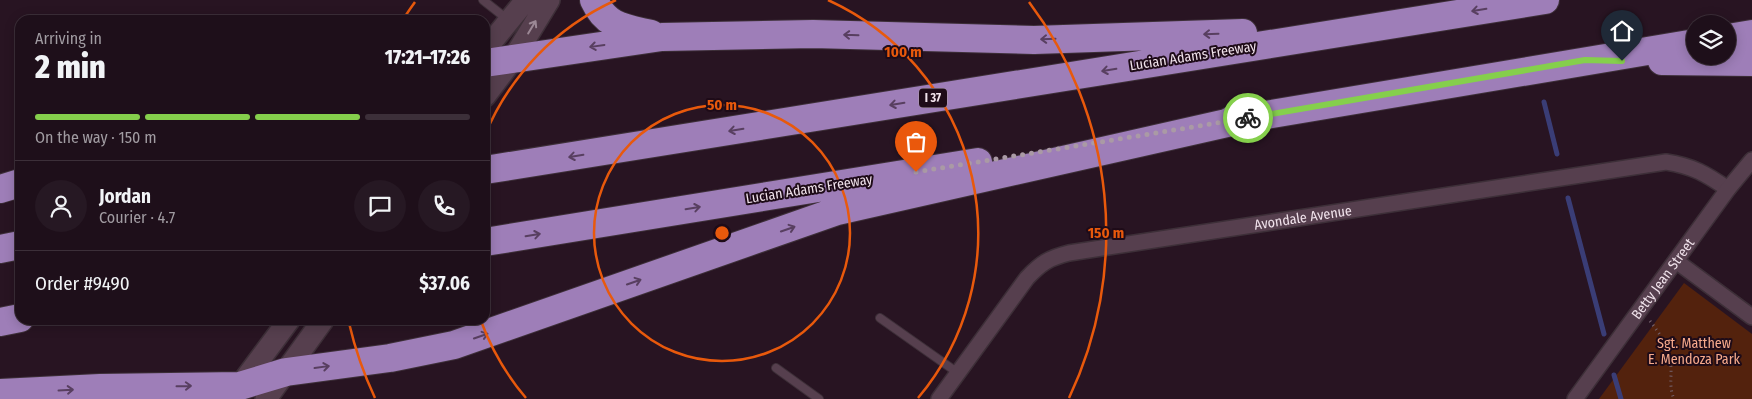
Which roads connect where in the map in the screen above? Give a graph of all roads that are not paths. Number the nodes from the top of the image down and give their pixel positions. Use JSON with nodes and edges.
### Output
{"nodes":[{"id":1,"x":483,"y":0,"type":"edge"},
{"id":2,"x":526,"y":0,"type":"edge"},
{"id":3,"x":549,"y":0,"type":"edge"},
{"id":4,"x":594,"y":0,"type":"edge"},
{"id":5,"x":1545,"y":0,"type":"edge"},
{"id":6,"x":509,"y":21,"type":"junction"},
{"id":7,"x":1382,"y":26,"type":"junction"},
{"id":8,"x":1752,"y":34,"type":"edge"},
{"id":9,"x":662,"y":37,"type":"junction"},
{"id":10,"x":1736,"y":37,"type":"edge"},
{"id":11,"x":490,"y":44,"type":"edge"},
{"id":12,"x":1686,"y":44,"type":"edge"},
{"id":13,"x":513,"y":59,"type":"junction"},
{"id":14,"x":1585,"y":60,"type":"junction"},
{"id":15,"x":490,"y":62,"type":"edge"},
{"id":16,"x":1752,"y":62,"type":"edge"},
{"id":17,"x":490,"y":89,"type":"edge"},
{"id":18,"x":1249,"y":118,"type":"junction"},
{"id":19,"x":1752,"y":160,"type":"edge"},
{"id":20,"x":490,"y":169,"type":"edge"},
{"id":21,"x":15,"y":184,"type":"edge"},
{"id":22,"x":0,"y":189,"type":"edge"},
{"id":23,"x":1728,"y":189,"type":"junction"},
{"id":24,"x":490,"y":241,"type":"edge"},
{"id":25,"x":15,"y":246,"type":"edge"},
{"id":26,"x":0,"y":248,"type":"edge"},
{"id":27,"x":1676,"y":261,"type":"junction"},
{"id":28,"x":1752,"y":317,"type":"edge"},
{"id":29,"x":880,"y":318,"type":"dead end"},
{"id":30,"x":15,"y":319,"type":"edge"},
{"id":31,"x":0,"y":322,"type":"edge"},
{"id":32,"x":320,"y":325,"type":"edge"},
{"id":33,"x":284,"y":326,"type":"edge"},
{"id":34,"x":776,"y":368,"type":"dead end"},
{"id":35,"x":286,"y":372,"type":"junction"},
{"id":36,"x":958,"y":372,"type":"junction"},
{"id":37,"x":100,"y":388,"type":"junction"},
{"id":38,"x":236,"y":392,"type":"edge"},
{"id":39,"x":0,"y":393,"type":"edge"},
{"id":40,"x":146,"y":399,"type":"edge"},
{"id":41,"x":266,"y":399,"type":"edge"},
{"id":42,"x":819,"y":399,"type":"edge"},
{"id":43,"x":939,"y":399,"type":"edge"},
{"id":44,"x":1575,"y":399,"type":"edge"}],
"edges":[{"from":1,"to":6,"type":"lane"},
{"from":2,"to":6,"type":"street"},
{"from":13,"to":3,"type":"street","one_way":true},
{"from":4,"to":9,"type":"highway"},
{"from":5,"to":7,"type":"highway","name":"Lucian Adams Freeway","number":"I 37","one_way":true},
{"from":6,"to":11,"type":"street"},
{"from":7,"to":9,"type":"highway","one_way":true},
{"from":7,"to":20,"type":"highway","name":"Lucian Adams Freeway","number":"I 37","one_way":true},
{"from":8,"to":10,"type":"highway"},
{"from":9,"to":13,"type":"highway","one_way":true},
{"from":12,"to":14,"type":"highway","name":"Lucian Adams Freeway"},
{"from":13,"to":15,"type":"highway"},
{"from":13,"to":17,"type":"street"},
{"from":14,"to":16,"type":"highway"},
{"from":14,"to":18,"type":"highway","name":"Lucian Adams Freeway"},
{"from":24,"to":18,"type":"highway","name":"Lucian Adams Freeway","one_way":true},
{"from":35,"to":18,"type":"highway","one_way":true},
{"from":19,"to":23,"type":"street","name":"Betty Jean Street"},
{"from":21,"to":22,"type":"highway"},
{"from":23,"to":27,"type":"street","name":"Betty Jean Street"},
{"from":23,"to":36,"type":"street","name":"Avondale Avenue"},
{"from":25,"to":26,"type":"highway"},
{"from":27,"to":28,"type":"street"},
{"from":27,"to":44,"type":"street","name":"Betty Jean Street"},
{"from":29,"to":36,"type":"lane"},
{"from":30,"to":31,"type":"highway"},
{"from":32,"to":35,"type":"street"},
{"from":33,"to":38,"type":"street"},
{"from":34,"to":42,"type":"lane"},
{"from":35,"to":38,"type":"highway"},
{"from":35,"to":41,"type":"street"},
{"from":36,"to":43,"type":"street","name":"Avondale Avenue"},
{"from":37,"to":38,"type":"highway","one_way":true},
{"from":39,"to":37,"type":"highway","one_way":true},
{"from":37,"to":40,"type":"highway"}]}
